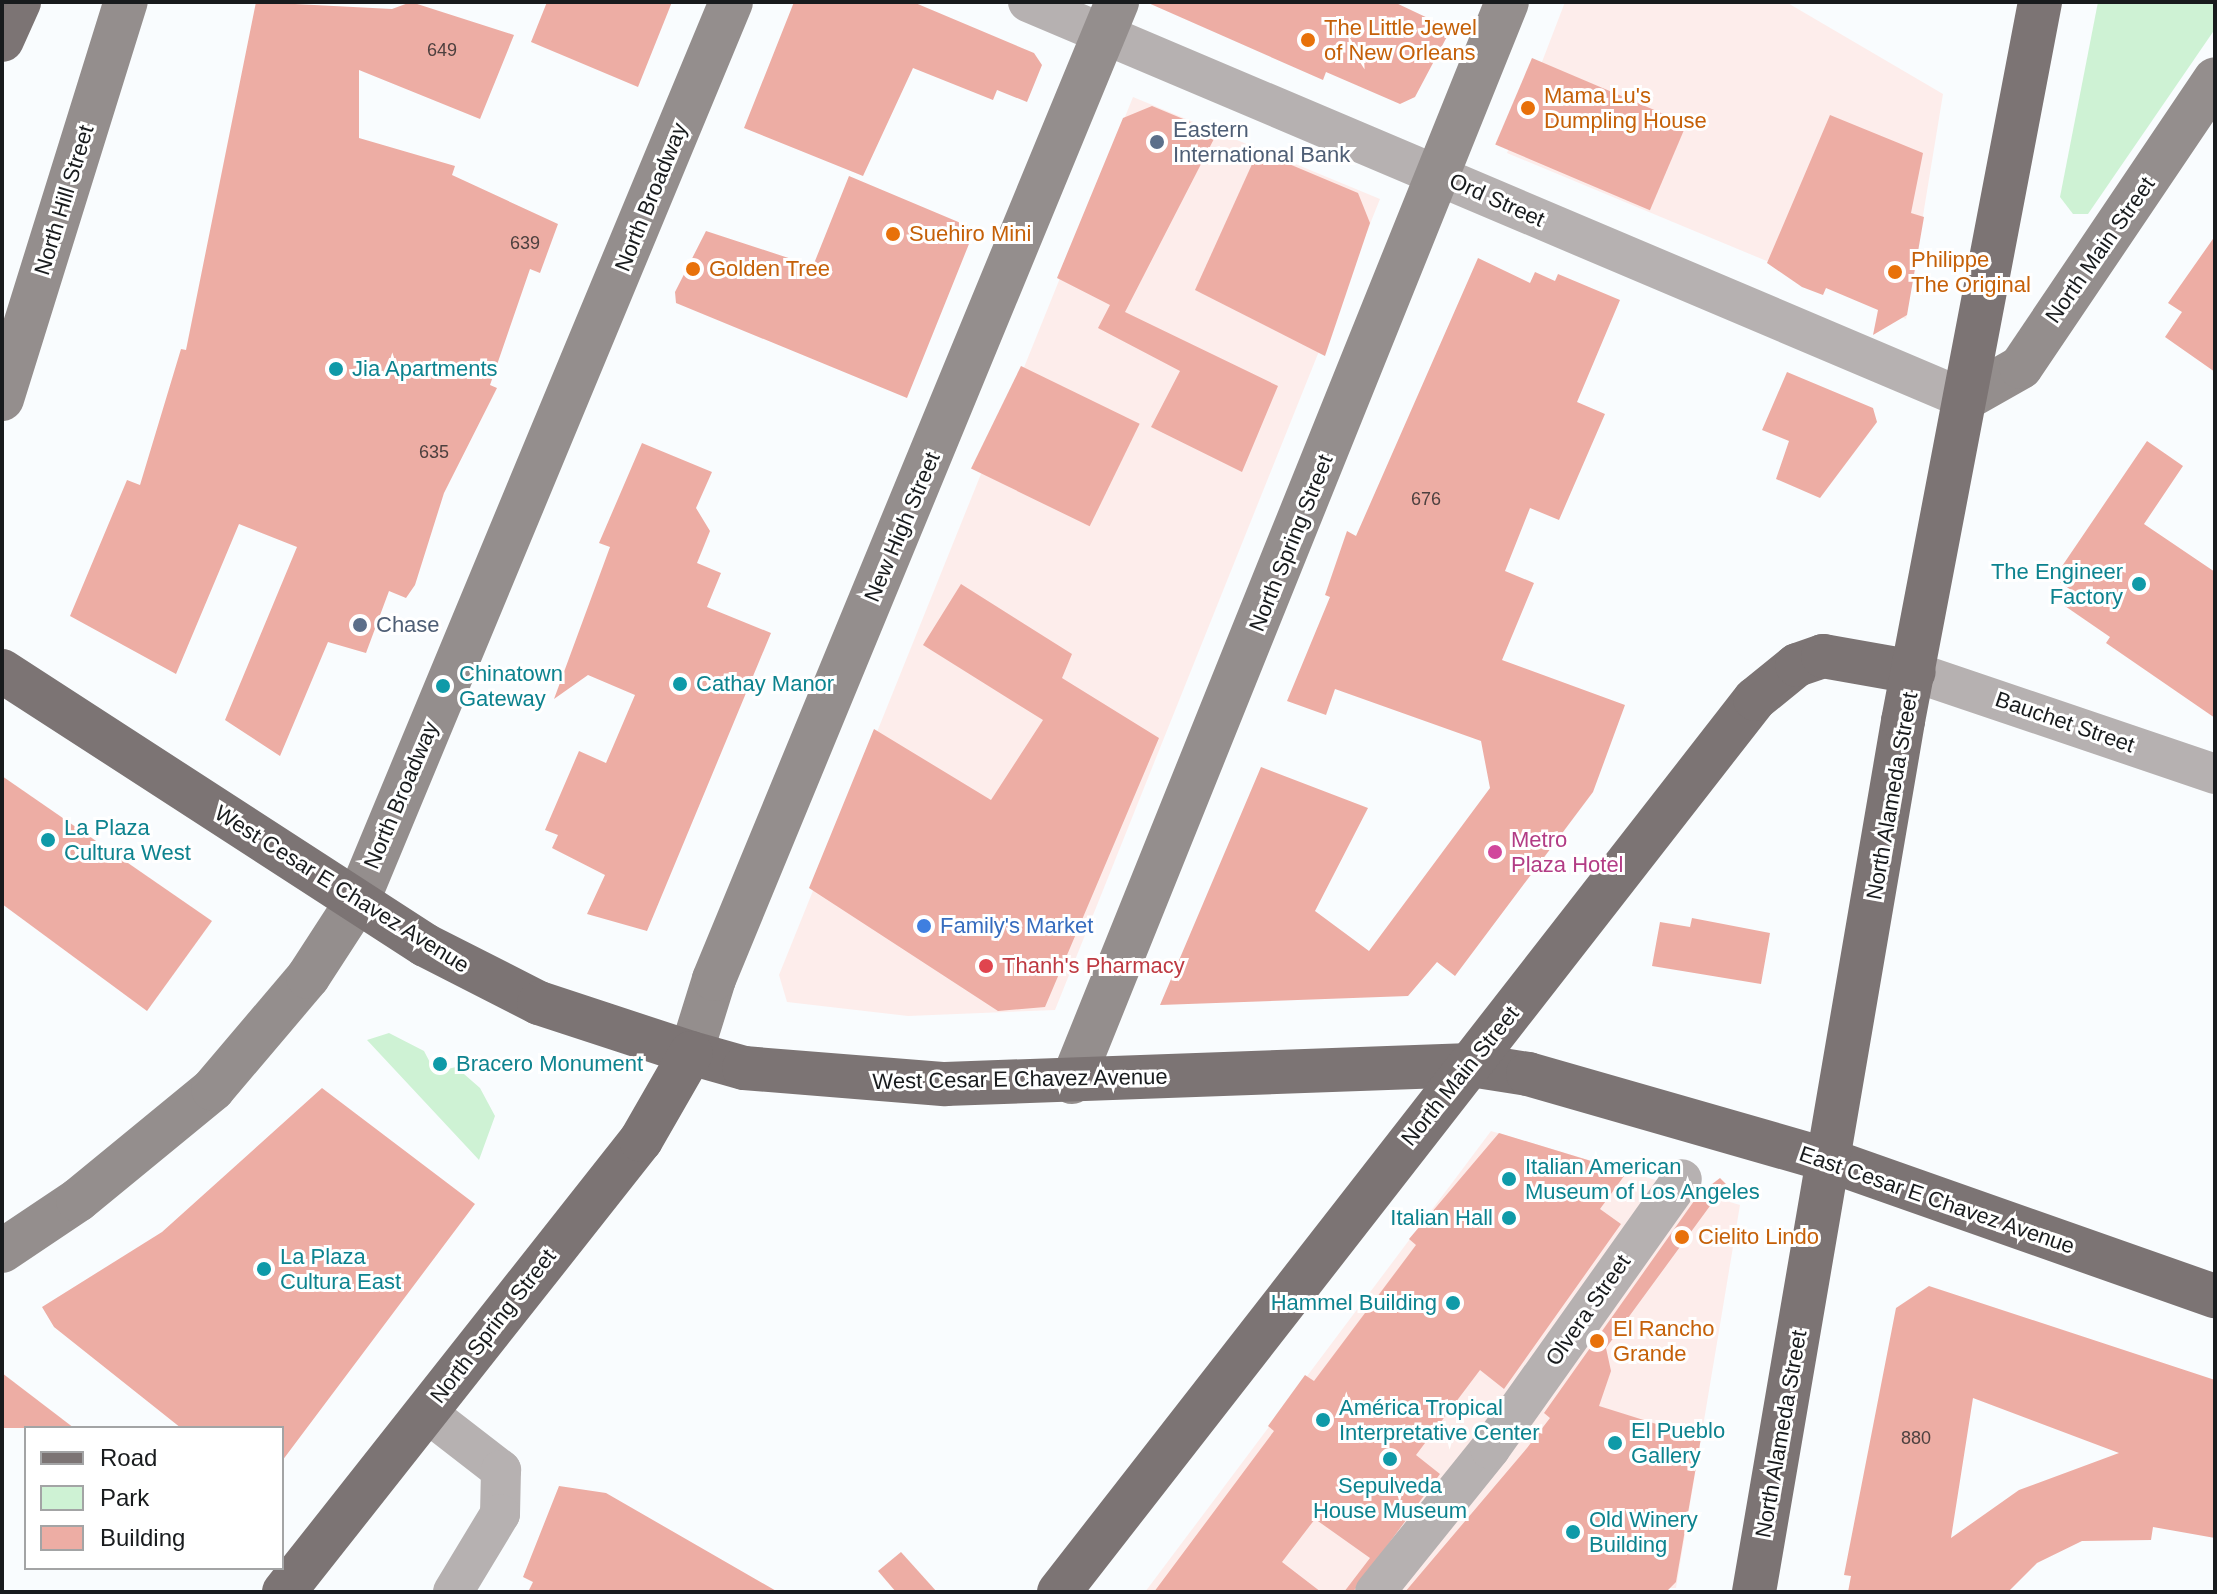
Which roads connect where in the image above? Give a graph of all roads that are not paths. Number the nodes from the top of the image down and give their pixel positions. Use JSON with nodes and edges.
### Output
{"nodes":[{"id":1,"x":19,"y":2,"type":"edge"},
{"id":2,"x":126,"y":2,"type":"edge"},
{"id":3,"x":731,"y":2,"type":"edge"},
{"id":4,"x":1028,"y":2,"type":"edge"},
{"id":5,"x":1507,"y":2,"type":"edge"},
{"id":6,"x":2040,"y":2,"type":"edge"},
{"id":7,"x":1111,"y":19,"type":"edge"},
{"id":8,"x":2,"y":40,"type":"edge"},
{"id":9,"x":2215,"y":79,"type":"edge"},
{"id":10,"x":1441,"y":175,"type":"junction"},
{"id":11,"x":2,"y":399,"type":"edge"},
{"id":12,"x":1965,"y":399,"type":"junction"},
{"id":13,"x":2,"y":671,"type":"edge"},
{"id":14,"x":1914,"y":672,"type":"junction"},
{"id":15,"x":2215,"y":774,"type":"edge"},
{"id":16,"x":358,"y":900,"type":"junction"},
{"id":17,"x":691,"y":1053,"type":"junction"},
{"id":18,"x":1471,"y":1065,"type":"junction"},
{"id":19,"x":1072,"y":1082,"type":"junction"},
{"id":20,"x":1831,"y":1161,"type":"junction"},
{"id":21,"x":1682,"y":1179,"type":"dead end"},
{"id":22,"x":2,"y":1251,"type":"edge"},
{"id":23,"x":2215,"y":1296,"type":"edge"},
{"id":24,"x":426,"y":1412,"type":"junction"},
{"id":25,"x":284,"y":1592,"type":"edge"},
{"id":26,"x":453,"y":1592,"type":"edge"},
{"id":27,"x":1059,"y":1592,"type":"edge"},
{"id":28,"x":1375,"y":1592,"type":"edge"},
{"id":29,"x":1754,"y":1592,"type":"edge"}],
"edges":[{"from":1,"to":8,"type":"main road"},
{"from":2,"to":11,"type":"main road","name":"North Hill Street"},
{"from":3,"to":16,"type":"main road","name":"North Broadway"},
{"from":4,"to":7,"type":"street","name":"Ord Street"},
{"from":5,"to":10,"type":"main road","name":"North Spring Street"},
{"from":6,"to":12,"type":"main road","name":"North Alameda Street"},
{"from":7,"to":10,"type":"street","name":"Ord Street"},
{"from":7,"to":17,"type":"main road","name":"New High Street"},
{"from":9,"to":12,"type":"main road","name":"North Main Street"},
{"from":10,"to":12,"type":"street","name":"Ord Street"},
{"from":10,"to":19,"type":"main road","name":"North Spring Street"},
{"from":12,"to":14,"type":"main road","name":"North Alameda Street"},
{"from":13,"to":16,"type":"main road","name":"West Cesar E Chavez Avenue"},
{"from":14,"to":15,"type":"street","name":"Bauchet Street"},
{"from":14,"to":18,"type":"main road","name":"North Main Street"},
{"from":14,"to":20,"type":"main road","name":"North Alameda Street"},
{"from":16,"to":17,"type":"main road","name":"West Cesar E Chavez Avenue"},
{"from":16,"to":22,"type":"main road","name":"North Broadway"},
{"from":17,"to":19,"type":"main road","name":"West Cesar E Chavez Avenue"},
{"from":17,"to":24,"type":"main road","name":"North Spring Street"},
{"from":18,"to":19,"type":"main road","name":"West Cesar E Chavez Avenue"},
{"from":18,"to":20,"type":"main road","name":"East Cesar E Chavez Avenue"},
{"from":18,"to":27,"type":"main road","name":"North Main Street"},
{"from":20,"to":23,"type":"main road","name":"East Cesar E Chavez Avenue"},
{"from":20,"to":29,"type":"main road","name":"North Alameda Street"},
{"from":21,"to":28,"type":"street","name":"Olvera Street"},
{"from":24,"to":25,"type":"main road","name":"North Spring Street"},
{"from":24,"to":26,"type":"street"}]}
